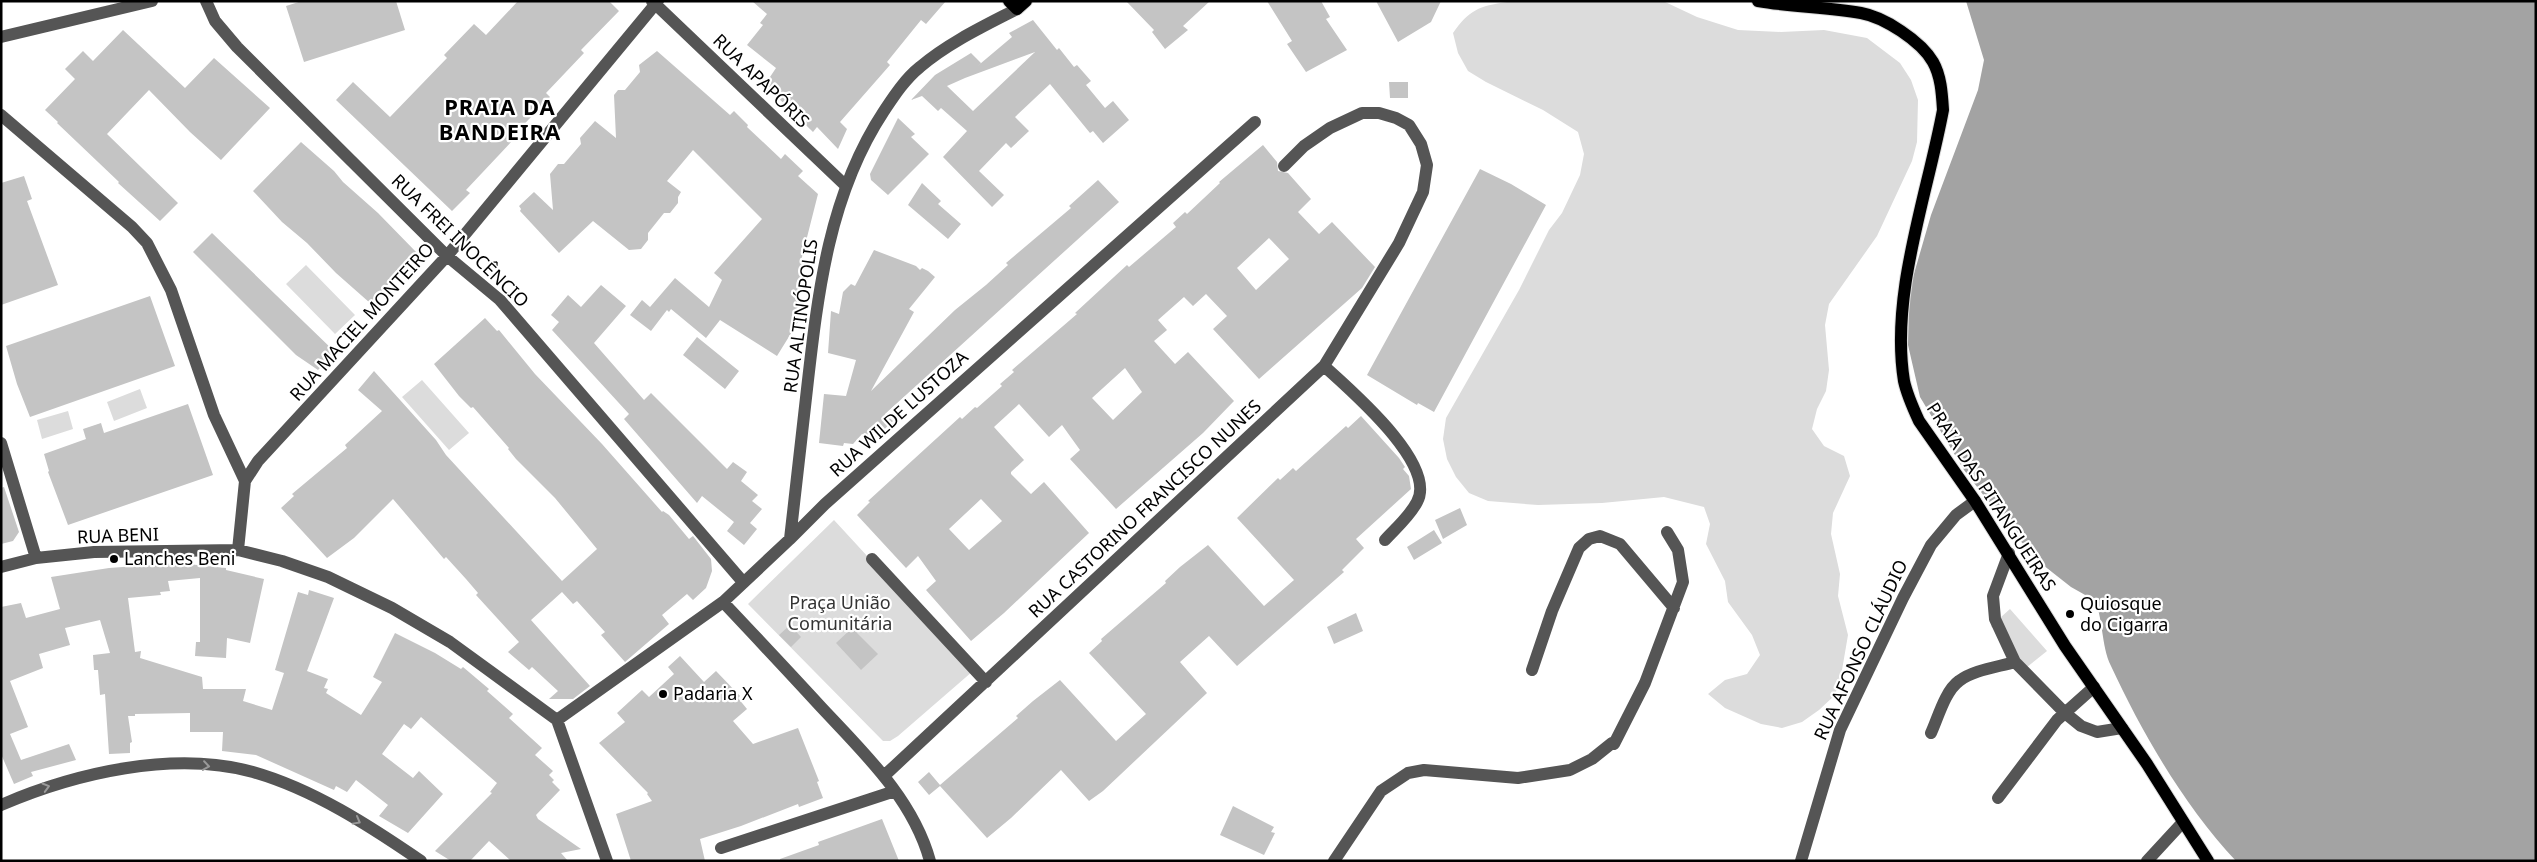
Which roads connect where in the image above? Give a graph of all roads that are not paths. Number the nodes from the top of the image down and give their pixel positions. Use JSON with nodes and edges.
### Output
{"nodes":[{"id":1,"x":152,"y":1,"type":"edge"},
{"id":2,"x":206,"y":1,"type":"edge"},
{"id":3,"x":1758,"y":1,"type":"edge"},
{"id":4,"x":655,"y":2,"type":"edge"},
{"id":5,"x":1017,"y":4,"type":"edge"},
{"id":6,"x":1,"y":37,"type":"edge"},
{"id":7,"x":1,"y":114,"type":"edge"},
{"id":8,"x":1255,"y":122,"type":"dead end"},
{"id":9,"x":1284,"y":166,"type":"dead end"},
{"id":10,"x":846,"y":186,"type":"junction"},
{"id":11,"x":447,"y":256,"type":"junction"},
{"id":12,"x":1324,"y":366,"type":"junction"},
{"id":13,"x":1,"y":443,"type":"edge"},
{"id":14,"x":245,"y":481,"type":"junction"},
{"id":15,"x":1975,"y":501,"type":"junction"},
{"id":16,"x":1667,"y":532,"type":"dead end"},
{"id":17,"x":790,"y":539,"type":"junction"},
{"id":18,"x":1385,"y":540,"type":"dead end"},
{"id":19,"x":238,"y":550,"type":"junction"},
{"id":20,"x":2009,"y":553,"type":"junction"},
{"id":21,"x":36,"y":558,"type":"junction"},
{"id":22,"x":872,"y":559,"type":"dead end"},
{"id":23,"x":1,"y":567,"type":"edge"},
{"id":24,"x":743,"y":582,"type":"junction"},
{"id":25,"x":723,"y":602,"type":"junction"},
{"id":26,"x":1674,"y":608,"type":"junction"},
{"id":27,"x":2015,"y":662,"type":"junction"},
{"id":28,"x":1532,"y":670,"type":"dead end"},
{"id":29,"x":986,"y":682,"type":"junction"},
{"id":30,"x":2094,"y":687,"type":"junction"},
{"id":31,"x":2065,"y":713,"type":"junction"},
{"id":32,"x":557,"y":720,"type":"junction"},
{"id":33,"x":2122,"y":728,"type":"junction"},
{"id":34,"x":1931,"y":733,"type":"dead end"},
{"id":35,"x":884,"y":775,"type":"junction"},
{"id":36,"x":895,"y":791,"type":"junction"},
{"id":37,"x":1998,"y":798,"type":"dead end"},
{"id":38,"x":1,"y":805,"type":"edge"},
{"id":39,"x":2183,"y":822,"type":"junction"},
{"id":40,"x":721,"y":848,"type":"dead end"},
{"id":41,"x":421,"y":861,"type":"edge"},
{"id":42,"x":607,"y":861,"type":"edge"},
{"id":43,"x":930,"y":861,"type":"edge"},
{"id":44,"x":1334,"y":861,"type":"edge"},
{"id":45,"x":1801,"y":861,"type":"edge"},
{"id":46,"x":2147,"y":861,"type":"edge"},
{"id":47,"x":2208,"y":861,"type":"edge"}],
"edges":[{"from":1,"to":6,"type":"street"},
{"from":2,"to":11,"type":"street","name":"RUA FREI INOCÊNCIO"},
{"from":3,"to":15,"type":"main road","name":"PRAIA DAS PITANGUEIRAS"},
{"from":4,"to":10,"type":"street","name":"RUA APAPÓRIS"},
{"from":4,"to":11,"type":"street","name":"RUA MACIEL MONTEIRO"},
{"from":5,"to":10,"type":"street","name":"RUA ALTINÓPOLIS"},
{"from":7,"to":14,"type":"street"},
{"from":8,"to":17,"type":"street","name":"RUA WILDE LUSTOZA"},
{"from":9,"to":12,"type":"street","name":"RUA CASTORINO FRANCISCO NUNES"},
{"from":10,"to":17,"type":"street","name":"RUA ALTINÓPOLIS"},
{"from":11,"to":14,"type":"street","name":"RUA MACIEL MONTEIRO"},
{"from":11,"to":24,"type":"street","name":"RUA FREI INOCÊNCIO"},
{"from":12,"to":18,"type":"street"},
{"from":12,"to":29,"type":"street","name":"RUA CASTORINO FRANCISCO NUNES"},
{"from":13,"to":21,"type":"street"},
{"from":14,"to":19,"type":"street"},
{"from":15,"to":20,"type":"main road","name":"PRAIA DAS PITANGUEIRAS"},
{"from":15,"to":45,"type":"street","name":"RUA AFONSO CLÁUDIO"},
{"from":16,"to":26,"type":"street"},
{"from":17,"to":24,"type":"street","name":"RUA WILDE LUSTOZA"},
{"from":19,"to":21,"type":"street","name":"RUA BENI"},
{"from":19,"to":32,"type":"street","name":"RUA BENI"},
{"from":20,"to":27,"type":"street"},
{"from":20,"to":30,"type":"main road","name":"PRAIA DAS PITANGUEIRAS"},
{"from":21,"to":23,"type":"street","name":"RUA BENI"},
{"from":22,"to":29,"type":"street"},
{"from":24,"to":25,"type":"street","name":"RUA WILDE LUSTOZA"},
{"from":25,"to":32,"type":"street","name":"RUA WILDE LUSTOZA"},
{"from":25,"to":35,"type":"street"},
{"from":26,"to":28,"type":"street"},
{"from":26,"to":44,"type":"street"},
{"from":27,"to":31,"type":"street"},
{"from":27,"to":34,"type":"street"},
{"from":29,"to":35,"type":"street","name":"RUA CASTORINO FRANCISCO NUNES"},
{"from":30,"to":31,"type":"street"},
{"from":30,"to":33,"type":"main road","name":"PRAIA DAS PITANGUEIRAS"},
{"from":31,"to":33,"type":"street"},
{"from":31,"to":37,"type":"street"},
{"from":32,"to":42,"type":"street"},
{"from":33,"to":39,"type":"main road","name":"PRAIA DAS PITANGUEIRAS"},
{"from":35,"to":36,"type":"street"},
{"from":36,"to":40,"type":"street"},
{"from":36,"to":43,"type":"street"},
{"from":38,"to":41,"type":"street","one_way":true},
{"from":39,"to":46,"type":"street"},
{"from":39,"to":47,"type":"main road","name":"PRAIA DAS PITANGUEIRAS"}]}
